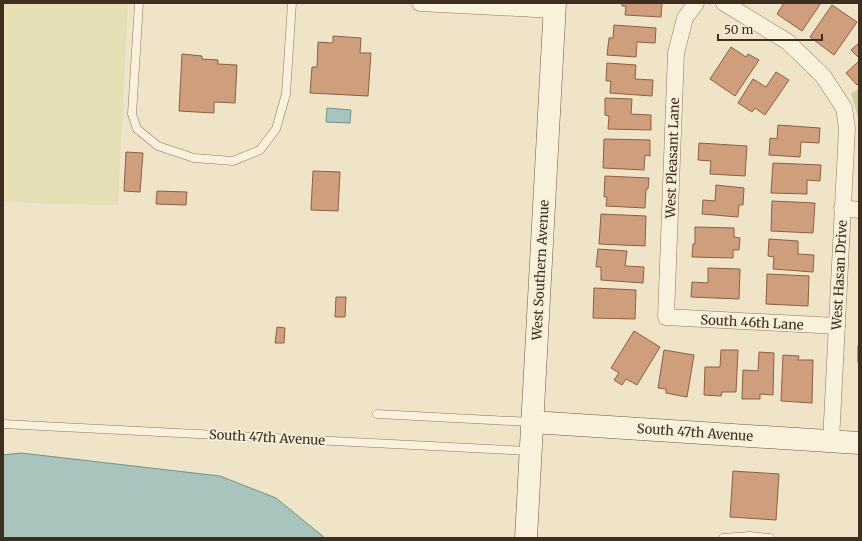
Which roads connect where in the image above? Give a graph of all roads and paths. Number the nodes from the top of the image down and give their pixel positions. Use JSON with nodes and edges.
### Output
{"nodes":[{"id":1,"x":139,"y":3,"type":"edge"},
{"id":2,"x":292,"y":3,"type":"edge"},
{"id":3,"x":420,"y":3,"type":"edge"},
{"id":4,"x":696,"y":3,"type":"edge"},
{"id":5,"x":724,"y":3,"type":"edge"},
{"id":6,"x":554,"y":6,"type":"edge"},
{"id":7,"x":842,"y":208,"type":"junction"},
{"id":8,"x":859,"y":210,"type":"edge"},
{"id":9,"x":666,"y":317,"type":"joint"},
{"id":10,"x":837,"y":326,"type":"junction"},
{"id":11,"x":377,"y":414,"type":"dead end"},
{"id":12,"x":532,"y":422,"type":"junction"},
{"id":13,"x":3,"y":424,"type":"edge"},
{"id":14,"x":831,"y":441,"type":"junction"},
{"id":15,"x":859,"y":442,"type":"edge"},
{"id":16,"x":530,"y":451,"type":"junction"},
{"id":17,"x":526,"y":538,"type":"edge"},
{"id":18,"x":723,"y":538,"type":"edge"},
{"id":19,"x":770,"y":538,"type":"edge"}],
"edges":[{"from":1,"to":2,"type":"lane"},
{"from":3,"to":6,"type":"street"},
{"from":4,"to":9,"type":"street","name":"West Pleasant Lane"},
{"from":5,"to":7,"type":"street","name":"West Hasan Drive"},
{"from":6,"to":12,"type":"main road","name":"West Southern Avenue"},
{"from":7,"to":8,"type":"street"},
{"from":7,"to":10,"type":"street","name":"West Hasan Drive"},
{"from":9,"to":10,"type":"street","name":"South 46th Lane"},
{"from":10,"to":14,"type":"street","name":"West Hasan Drive"},
{"from":11,"to":12,"type":"lane"},
{"from":12,"to":14,"type":"main road","name":"South 47th Avenue"},
{"from":12,"to":16,"type":"main road","name":"West Southern Avenue"},
{"from":13,"to":16,"type":"lane","name":"South 47th Avenue"},
{"from":14,"to":15,"type":"main road","name":"South 47th Avenue"},
{"from":16,"to":17,"type":"main road","name":"West Southern Avenue"},
{"from":18,"to":19,"type":"lane"}]}
